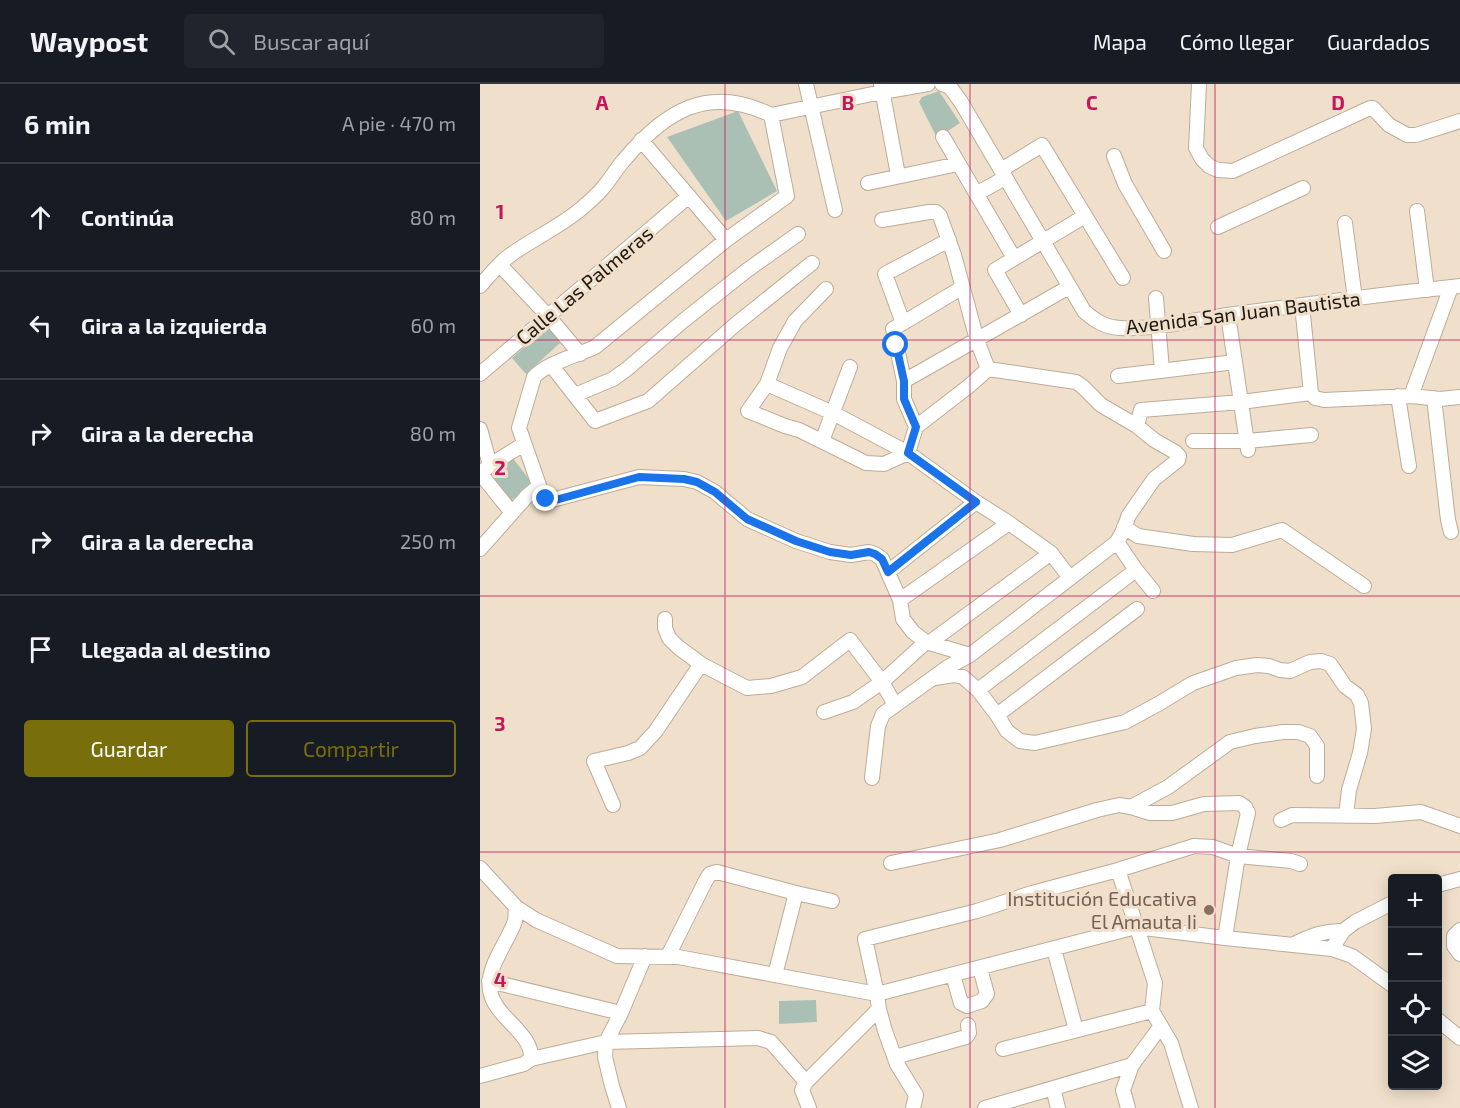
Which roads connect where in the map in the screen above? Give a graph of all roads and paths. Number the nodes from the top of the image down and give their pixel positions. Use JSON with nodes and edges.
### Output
{"nodes":[{"id":1,"x":806,"y":84,"type":"edge"},
{"id":2,"x":928,"y":84,"type":"edge"},
{"id":3,"x":942,"y":84,"type":"edge"},
{"id":4,"x":1199,"y":84,"type":"edge"},
{"id":5,"x":881,"y":88,"type":"edge"},
{"id":6,"x":811,"y":106,"type":"junction"},
{"id":7,"x":771,"y":115,"type":"junction"},
{"id":8,"x":1460,"y":121,"type":"edge"},
{"id":9,"x":943,"y":137,"type":"dead end"},
{"id":10,"x":641,"y":140,"type":"junction"},
{"id":11,"x":1114,"y":156,"type":"dead end"},
{"id":12,"x":958,"y":164,"type":"junction"},
{"id":13,"x":1003,"y":174,"type":"junction"},
{"id":14,"x":898,"y":176,"type":"junction"},
{"id":15,"x":868,"y":183,"type":"dead end"},
{"id":16,"x":1303,"y":188,"type":"dead end"},
{"id":17,"x":976,"y":194,"type":"junction"},
{"id":18,"x":689,"y":196,"type":"junction"},
{"id":19,"x":835,"y":210,"type":"dead end"},
{"id":20,"x":1417,"y":211,"type":"dead end"},
{"id":21,"x":1085,"y":216,"type":"junction"},
{"id":22,"x":882,"y":220,"type":"dead end"},
{"id":23,"x":1345,"y":223,"type":"dead end"},
{"id":24,"x":1218,"y":227,"type":"dead end"},
{"id":25,"x":798,"y":234,"type":"dead end"},
{"id":26,"x":726,"y":240,"type":"junction"},
{"id":27,"x":949,"y":240,"type":"junction"},
{"id":28,"x":1043,"y":241,"type":"junction"},
{"id":29,"x":1164,"y":251,"type":"dead end"},
{"id":30,"x":1014,"y":258,"type":"junction"},
{"id":31,"x":812,"y":263,"type":"dead end"},
{"id":32,"x":500,"y":265,"type":"junction"},
{"id":33,"x":1123,"y":278,"type":"dead end"},
{"id":34,"x":480,"y":286,"type":"edge"},
{"id":35,"x":963,"y":287,"type":"junction"},
{"id":36,"x":1069,"y":287,"type":"junction"},
{"id":37,"x":1456,"y":287,"type":"edge"},
{"id":38,"x":826,"y":289,"type":"dead end"},
{"id":39,"x":1427,"y":290,"type":"junction"},
{"id":40,"x":1156,"y":298,"type":"dead end"},
{"id":41,"x":1355,"y":299,"type":"junction"},
{"id":42,"x":1302,"y":305,"type":"junction"},
{"id":43,"x":1021,"y":315,"type":"junction"},
{"id":44,"x":1228,"y":315,"type":"junction"},
{"id":45,"x":548,"y":316,"type":"junction"},
{"id":46,"x":903,"y":323,"type":"junction"},
{"id":47,"x":1158,"y":326,"type":"junction"},
{"id":48,"x":977,"y":340,"type":"junction"},
{"id":49,"x":580,"y":354,"type":"junction"},
{"id":50,"x":1235,"y":362,"type":"junction"},
{"id":51,"x":551,"y":365,"type":"junction"},
{"id":52,"x":850,"y":367,"type":"dead end"},
{"id":53,"x":988,"y":369,"type":"junction"},
{"id":54,"x":1162,"y":370,"type":"junction"},
{"id":55,"x":480,"y":374,"type":"edge"},
{"id":56,"x":1119,"y":376,"type":"dead end"},
{"id":57,"x":904,"y":381,"type":"junction"},
{"id":58,"x":767,"y":384,"type":"junction"},
{"id":59,"x":1311,"y":393,"type":"junction"},
{"id":60,"x":575,"y":395,"type":"junction"},
{"id":61,"x":1405,"y":396,"type":"junction"},
{"id":62,"x":1460,"y":396,"type":"edge"},
{"id":63,"x":1434,"y":398,"type":"junction"},
{"id":64,"x":1241,"y":402,"type":"junction"},
{"id":65,"x":833,"y":413,"type":"junction"},
{"id":66,"x":1137,"y":426,"type":"junction"},
{"id":67,"x":916,"y":427,"type":"junction"},
{"id":68,"x":480,"y":429,"type":"edge"},
{"id":69,"x":1311,"y":435,"type":"dead end"},
{"id":70,"x":822,"y":441,"type":"junction"},
{"id":71,"x":1193,"y":441,"type":"dead end"},
{"id":72,"x":524,"y":444,"type":"junction"},
{"id":73,"x":1247,"y":446,"type":"junction"},
{"id":74,"x":908,"y":453,"type":"junction"},
{"id":75,"x":1409,"y":466,"type":"dead end"},
{"id":76,"x":483,"y":471,"type":"edge"},
{"id":77,"x":539,"y":486,"type":"junction"},
{"id":78,"x":976,"y":502,"type":"junction"},
{"id":79,"x":512,"y":513,"type":"junction"},
{"id":80,"x":1009,"y":523,"type":"junction"},
{"id":81,"x":1124,"y":528,"type":"junction"},
{"id":82,"x":1451,"y":532,"type":"dead end"},
{"id":83,"x":1118,"y":542,"type":"junction"},
{"id":84,"x":480,"y":549,"type":"edge"},
{"id":85,"x":1051,"y":553,"type":"junction"},
{"id":86,"x":1136,"y":570,"type":"junction"},
{"id":87,"x":888,"y":572,"type":"junction"},
{"id":88,"x":1070,"y":578,"type":"junction"},
{"id":89,"x":1364,"y":586,"type":"dead end"},
{"id":90,"x":1152,"y":591,"type":"dead end"},
{"id":91,"x":900,"y":600,"type":"junction"},
{"id":92,"x":1137,"y":609,"type":"dead end"},
{"id":93,"x":665,"y":619,"type":"dead end"},
{"id":94,"x":927,"y":643,"type":"junction"},
{"id":95,"x":970,"y":656,"type":"junction"},
{"id":96,"x":700,"y":664,"type":"junction"},
{"id":97,"x":933,"y":678,"type":"junction"},
{"id":98,"x":882,"y":682,"type":"junction"},
{"id":99,"x":978,"y":690,"type":"junction"},
{"id":100,"x":895,"y":705,"type":"junction"},
{"id":101,"x":824,"y":712,"type":"dead end"},
{"id":102,"x":997,"y":715,"type":"junction"},
{"id":103,"x":1317,"y":776,"type":"dead end"},
{"id":104,"x":872,"y":778,"type":"dead end"},
{"id":105,"x":613,"y":805,"type":"dead end"},
{"id":106,"x":1131,"y":807,"type":"junction"},
{"id":107,"x":1346,"y":815,"type":"junction"},
{"id":108,"x":1281,"y":820,"type":"dead end"},
{"id":109,"x":1460,"y":826,"type":"edge"},
{"id":110,"x":1239,"y":856,"type":"junction"},
{"id":111,"x":891,"y":863,"type":"dead end"},
{"id":112,"x":1300,"y":864,"type":"dead end"},
{"id":113,"x":1118,"y":870,"type":"junction"},
{"id":114,"x":483,"y":876,"type":"edge"},
{"id":115,"x":1460,"y":879,"type":"edge"},
{"id":116,"x":1442,"y":884,"type":"edge"},
{"id":117,"x":796,"y":893,"type":"junction"},
{"id":118,"x":832,"y":901,"type":"dead end"},
{"id":119,"x":1388,"y":905,"type":"edge"},
{"id":120,"x":516,"y":907,"type":"junction"},
{"id":121,"x":1136,"y":927,"type":"junction"},
{"id":122,"x":1460,"y":930,"type":"edge"},
{"id":123,"x":1343,"y":931,"type":"junction"},
{"id":124,"x":1225,"y":938,"type":"junction"},
{"id":125,"x":1293,"y":945,"type":"junction"},
{"id":126,"x":1054,"y":949,"type":"junction"},
{"id":127,"x":1332,"y":949,"type":"junction"},
{"id":128,"x":1460,"y":954,"type":"edge"},
{"id":129,"x":645,"y":956,"type":"junction"},
{"id":130,"x":668,"y":957,"type":"junction"},
{"id":131,"x":980,"y":968,"type":"junction"},
{"id":132,"x":776,"y":975,"type":"junction"},
{"id":133,"x":953,"y":975,"type":"junction"},
{"id":134,"x":489,"y":981,"type":"junction"},
{"id":135,"x":1388,"y":982,"type":"edge"},
{"id":136,"x":878,"y":994,"type":"junction"},
{"id":137,"x":486,"y":999,"type":"edge"},
{"id":138,"x":879,"y":1009,"type":"junction"},
{"id":139,"x":1152,"y":1011,"type":"junction"},
{"id":140,"x":621,"y":1013,"type":"junction"},
{"id":141,"x":1442,"y":1024,"type":"edge"},
{"id":142,"x":968,"y":1025,"type":"dead end"},
{"id":143,"x":1161,"y":1026,"type":"junction"},
{"id":144,"x":1076,"y":1030,"type":"junction"},
{"id":145,"x":1460,"y":1038,"type":"edge"},
{"id":146,"x":606,"y":1042,"type":"junction"},
{"id":147,"x":1002,"y":1049,"type":"dead end"},
{"id":148,"x":895,"y":1057,"type":"junction"},
{"id":149,"x":531,"y":1059,"type":"junction"},
{"id":150,"x":1132,"y":1065,"type":"junction"},
{"id":151,"x":480,"y":1076,"type":"edge"},
{"id":152,"x":806,"y":1082,"type":"junction"},
{"id":153,"x":1053,"y":1088,"type":"junction"},
{"id":154,"x":989,"y":1107,"type":"edge"},
{"id":155,"x":619,"y":1108,"type":"edge"},
{"id":156,"x":809,"y":1108,"type":"edge"},
{"id":157,"x":913,"y":1108,"type":"edge"},
{"id":158,"x":1059,"y":1108,"type":"edge"},
{"id":159,"x":1128,"y":1108,"type":"edge"},
{"id":160,"x":1191,"y":1108,"type":"edge"}],
"edges":[{"from":1,"to":6,"type":"street"},
{"from":2,"to":5,"type":"street"},
{"from":3,"to":13,"type":"street","name":"Avenida San Juan Bautista"},
{"from":4,"to":8,"type":"street"},
{"from":5,"to":6,"type":"street"},
{"from":5,"to":14,"type":"street"},
{"from":6,"to":7,"type":"street"},
{"from":6,"to":19,"type":"street"},
{"from":7,"to":10,"type":"street"},
{"from":7,"to":26,"type":"street"},
{"from":9,"to":12,"type":"street"},
{"from":10,"to":18,"type":"street"},
{"from":10,"to":32,"type":"street"},
{"from":11,"to":29,"type":"street"},
{"from":12,"to":14,"type":"street"},
{"from":12,"to":17,"type":"street"},
{"from":13,"to":17,"type":"street"},
{"from":13,"to":21,"type":"street"},
{"from":13,"to":28,"type":"street","name":"Avenida San Juan Bautista"},
{"from":14,"to":15,"type":"street"},
{"from":16,"to":24,"type":"street"},
{"from":17,"to":30,"type":"street"},
{"from":18,"to":26,"type":"street"},
{"from":18,"to":45,"type":"street","name":"Calle Las Palmeras"},
{"from":20,"to":39,"type":"street"},
{"from":21,"to":28,"type":"street"},
{"from":21,"to":33,"type":"street"},
{"from":22,"to":27,"type":"street"},
{"from":23,"to":41,"type":"street"},
{"from":25,"to":60,"type":"street"},
{"from":26,"to":49,"type":"street"},
{"from":27,"to":35,"type":"street"},
{"from":27,"to":46,"type":"street"},
{"from":28,"to":30,"type":"street"},
{"from":28,"to":36,"type":"street","name":"Avenida San Juan Bautista"},
{"from":30,"to":43,"type":"street"},
{"from":31,"to":60,"type":"street"},
{"from":32,"to":34,"type":"street"},
{"from":32,"to":45,"type":"street"},
{"from":35,"to":46,"type":"street"},
{"from":35,"to":48,"type":"street"},
{"from":36,"to":43,"type":"street"},
{"from":36,"to":47,"type":"street","name":"Avenida San Juan Bautista"},
{"from":37,"to":39,"type":"street","name":"Avenida San Juan Bautista"},
{"from":37,"to":61,"type":"street"},
{"from":38,"to":58,"type":"street"},
{"from":39,"to":41,"type":"street","name":"Avenida San Juan Bautista"},
{"from":40,"to":47,"type":"street"},
{"from":41,"to":42,"type":"street","name":"Avenida San Juan Bautista"},
{"from":42,"to":44,"type":"street","name":"Avenida San Juan Bautista"},
{"from":42,"to":59,"type":"street"},
{"from":43,"to":48,"type":"street"},
{"from":44,"to":47,"type":"street","name":"Avenida San Juan Bautista"},
{"from":44,"to":50,"type":"street"},
{"from":45,"to":49,"type":"street"},
{"from":45,"to":55,"type":"street","name":"Calle Las Palmeras"},
{"from":46,"to":57,"type":"street"},
{"from":47,"to":54,"type":"street"},
{"from":48,"to":53,"type":"street"},
{"from":48,"to":57,"type":"street"},
{"from":49,"to":51,"type":"street"},
{"from":50,"to":54,"type":"street"},
{"from":50,"to":64,"type":"street"},
{"from":51,"to":60,"type":"street"},
{"from":51,"to":72,"type":"street"},
{"from":52,"to":65,"type":"street"},
{"from":53,"to":66,"type":"street"},
{"from":53,"to":67,"type":"street"},
{"from":54,"to":56,"type":"street"},
{"from":57,"to":67,"type":"street"},
{"from":58,"to":65,"type":"street"},
{"from":58,"to":70,"type":"street"},
{"from":59,"to":61,"type":"street"},
{"from":59,"to":64,"type":"street"},
{"from":61,"to":63,"type":"street"},
{"from":61,"to":75,"type":"street"},
{"from":62,"to":63,"type":"street"},
{"from":63,"to":82,"type":"street"},
{"from":64,"to":66,"type":"street"},
{"from":64,"to":73,"type":"street"},
{"from":65,"to":70,"type":"street"},
{"from":65,"to":74,"type":"street"},
{"from":66,"to":81,"type":"street"},
{"from":67,"to":74,"type":"street"},
{"from":68,"to":76,"type":"street"},
{"from":69,"to":73,"type":"street"},
{"from":70,"to":74,"type":"street"},
{"from":71,"to":73,"type":"street"},
{"from":72,"to":76,"type":"street"},
{"from":72,"to":77,"type":"street"},
{"from":74,"to":78,"type":"street"},
{"from":76,"to":79,"type":"street"},
{"from":77,"to":79,"type":"street"},
{"from":77,"to":87,"type":"street"},
{"from":78,"to":80,"type":"street"},
{"from":78,"to":87,"type":"street"},
{"from":79,"to":84,"type":"street"},
{"from":80,"to":85,"type":"street"},
{"from":80,"to":91,"type":"street"},
{"from":81,"to":83,"type":"street"},
{"from":81,"to":89,"type":"street"},
{"from":83,"to":86,"type":"street"},
{"from":83,"to":88,"type":"street"},
{"from":85,"to":88,"type":"street"},
{"from":85,"to":94,"type":"street"},
{"from":86,"to":90,"type":"street"},
{"from":86,"to":99,"type":"street"},
{"from":87,"to":91,"type":"street"},
{"from":88,"to":95,"type":"street"},
{"from":91,"to":94,"type":"street"},
{"from":92,"to":102,"type":"street"},
{"from":93,"to":96,"type":"street"},
{"from":94,"to":95,"type":"street"},
{"from":94,"to":98,"type":"street"},
{"from":95,"to":97,"type":"street"},
{"from":96,"to":98,"type":"street"},
{"from":96,"to":105,"type":"street"},
{"from":97,"to":99,"type":"street"},
{"from":97,"to":100,"type":"street"},
{"from":98,"to":100,"type":"street"},
{"from":98,"to":101,"type":"street"},
{"from":99,"to":102,"type":"street"},
{"from":100,"to":104,"type":"street"},
{"from":102,"to":107,"type":"street"},
{"from":103,"to":106,"type":"street"},
{"from":106,"to":110,"type":"street"},
{"from":106,"to":111,"type":"street"},
{"from":107,"to":108,"type":"street"},
{"from":107,"to":109,"type":"street"},
{"from":110,"to":112,"type":"street"},
{"from":110,"to":113,"type":"street"},
{"from":110,"to":124,"type":"street"},
{"from":113,"to":121,"type":"street"},
{"from":113,"to":136,"type":"street"},
{"from":114,"to":120,"type":"street"},
{"from":115,"to":116,"type":"street"},
{"from":117,"to":118,"type":"street"},
{"from":117,"to":130,"type":"street"},
{"from":117,"to":132,"type":"street"},
{"from":119,"to":123,"type":"street"},
{"from":120,"to":129,"type":"street"},
{"from":120,"to":134,"type":"street"},
{"from":121,"to":124,"type":"street"},
{"from":121,"to":126,"type":"street"},
{"from":121,"to":139,"type":"street"},
{"from":122,"to":128,"type":"street"},
{"from":123,"to":125,"type":"street"},
{"from":123,"to":127,"type":"street"},
{"from":124,"to":125,"type":"street"},
{"from":125,"to":127,"type":"street"},
{"from":126,"to":131,"type":"street"},
{"from":126,"to":144,"type":"street"},
{"from":127,"to":135,"type":"street"},
{"from":129,"to":130,"type":"street"},
{"from":129,"to":140,"type":"street"},
{"from":130,"to":132,"type":"street"},
{"from":131,"to":133,"type":"street"},
{"from":131,"to":133,"type":"street"},
{"from":132,"to":136,"type":"street"},
{"from":133,"to":136,"type":"street"},
{"from":134,"to":137,"type":"street"},
{"from":134,"to":140,"type":"street"},
{"from":136,"to":138,"type":"street"},
{"from":137,"to":149,"type":"street"},
{"from":138,"to":148,"type":"street"},
{"from":138,"to":152,"type":"street"},
{"from":139,"to":143,"type":"street"},
{"from":139,"to":144,"type":"street"},
{"from":140,"to":146,"type":"street"},
{"from":141,"to":145,"type":"street"},
{"from":142,"to":148,"type":"street"},
{"from":143,"to":150,"type":"street"},
{"from":143,"to":160,"type":"street"},
{"from":144,"to":147,"type":"street"},
{"from":146,"to":149,"type":"street"},
{"from":146,"to":152,"type":"street"},
{"from":146,"to":155,"type":"street"},
{"from":148,"to":157,"type":"street"},
{"from":149,"to":151,"type":"street"},
{"from":150,"to":153,"type":"street"},
{"from":150,"to":159,"type":"street"},
{"from":152,"to":156,"type":"street"},
{"from":153,"to":154,"type":"street"},
{"from":153,"to":158,"type":"street"}]}
